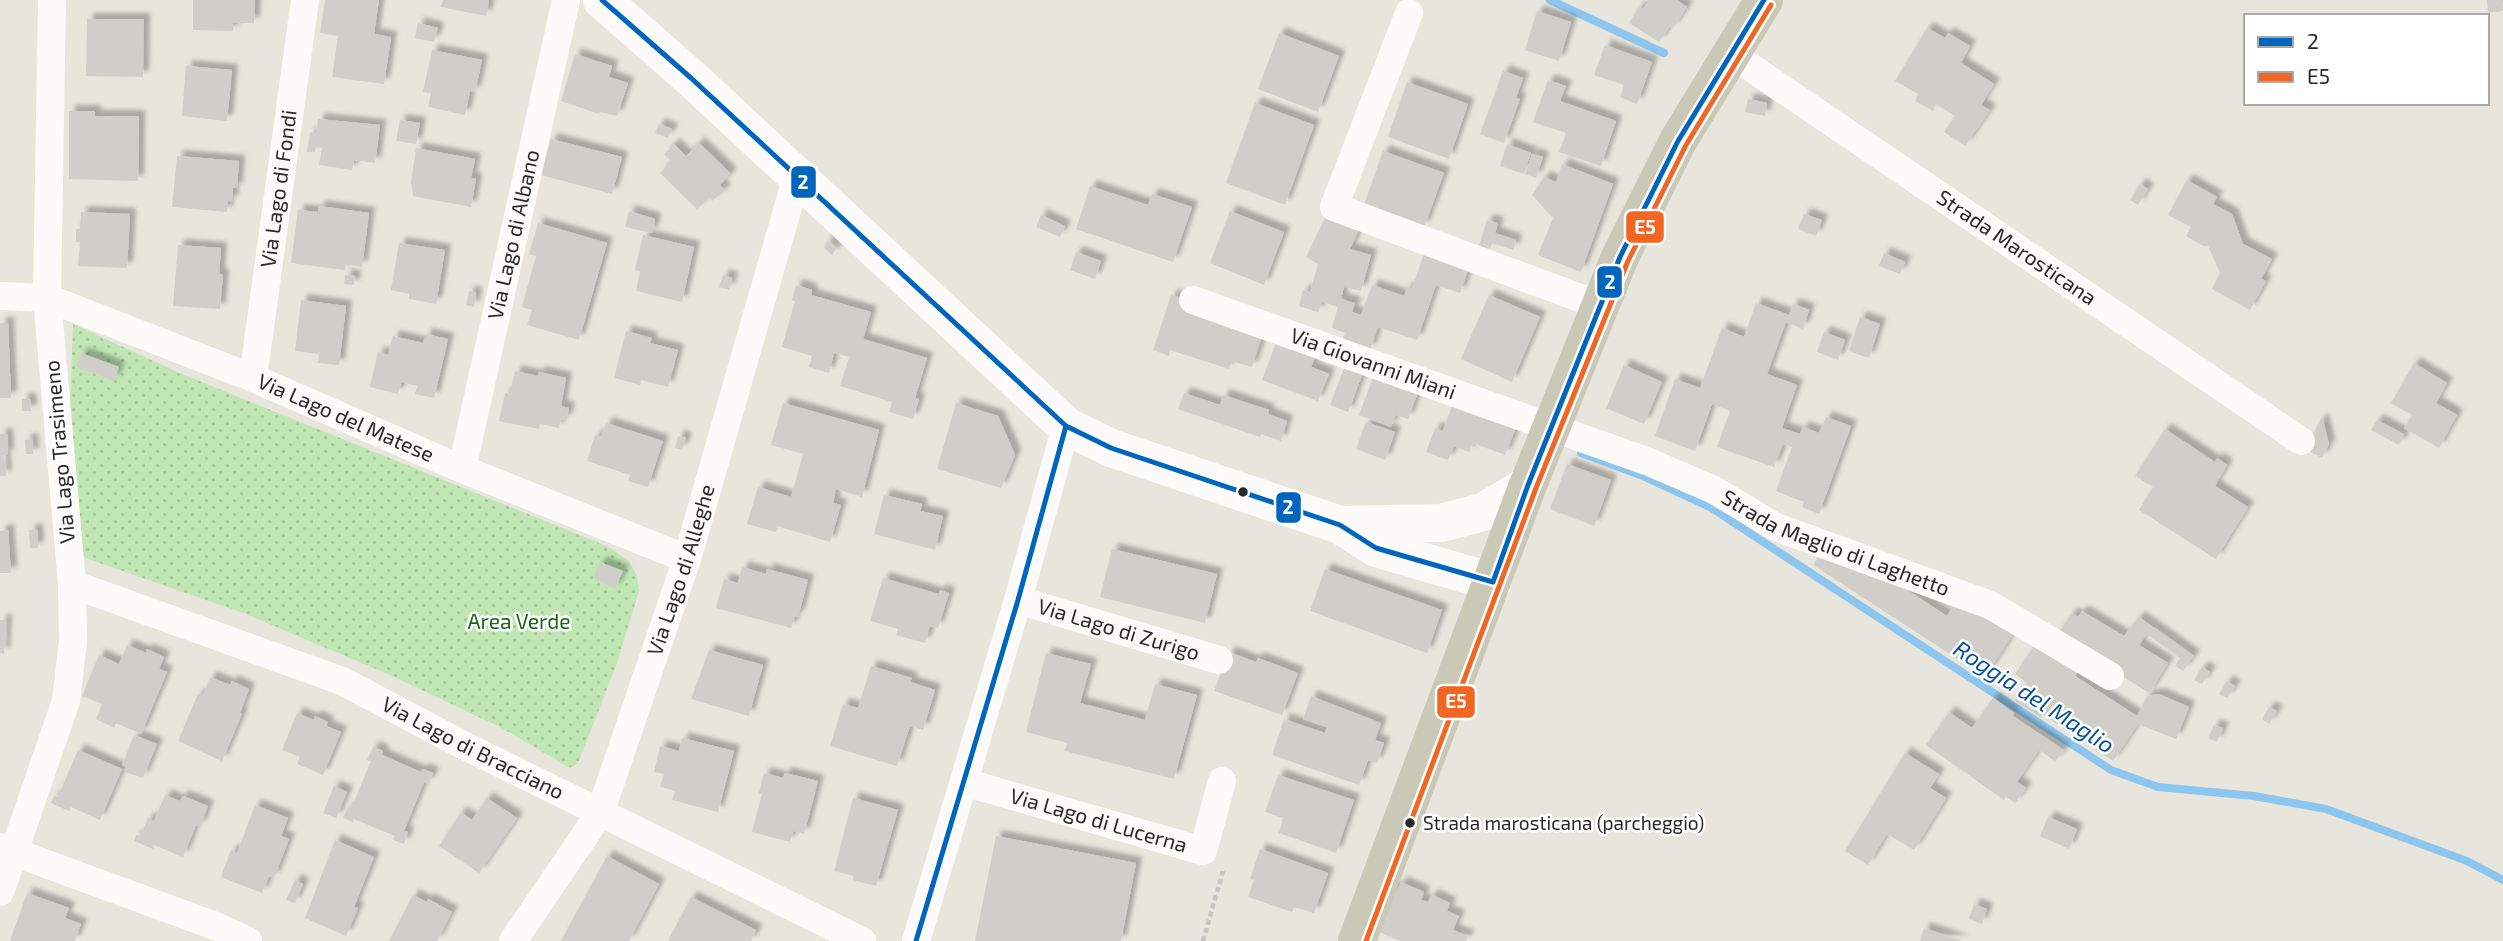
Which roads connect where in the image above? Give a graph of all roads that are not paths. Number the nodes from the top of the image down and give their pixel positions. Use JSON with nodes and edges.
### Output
{"nodes":[{"id":1,"x":52,"y":0,"type":"edge"},
{"id":2,"x":305,"y":0,"type":"edge"},
{"id":3,"x":566,"y":0,"type":"edge"},
{"id":4,"x":602,"y":0,"type":"edge"},
{"id":5,"x":1764,"y":0,"type":"edge"},
{"id":6,"x":1409,"y":13,"type":"dead end"},
{"id":7,"x":1731,"y":54,"type":"junction"},
{"id":8,"x":797,"y":176,"type":"junction"},
{"id":9,"x":0,"y":296,"type":"edge"},
{"id":10,"x":47,"y":298,"type":"junction"},
{"id":11,"x":1193,"y":300,"type":"dead end"},
{"id":12,"x":1599,"y":305,"type":"junction"},
{"id":13,"x":253,"y":378,"type":"junction"},
{"id":14,"x":1066,"y":426,"type":"junction"},
{"id":15,"x":1552,"y":426,"type":"junction"},
{"id":16,"x":2301,"y":441,"type":"dead end"},
{"id":17,"x":462,"y":469,"type":"junction"},
{"id":18,"x":1528,"y":485,"type":"junction"},
{"id":19,"x":1340,"y":526,"type":"junction"},
{"id":20,"x":687,"y":559,"type":"junction"},
{"id":21,"x":1493,"y":582,"type":"junction"},
{"id":22,"x":72,"y":584,"type":"junction"},
{"id":23,"x":1018,"y":600,"type":"junction"},
{"id":24,"x":1219,"y":660,"type":"dead end"},
{"id":25,"x":2110,"y":676,"type":"dead end"},
{"id":26,"x":1222,"y":781,"type":"dead end"},
{"id":27,"x":964,"y":782,"type":"junction"},
{"id":28,"x":600,"y":813,"type":"junction"},
{"id":29,"x":8,"y":849,"type":"edge"},
{"id":30,"x":0,"y":892,"type":"edge"},
{"id":31,"x":248,"y":941,"type":"edge"},
{"id":32,"x":513,"y":941,"type":"edge"},
{"id":33,"x":862,"y":941,"type":"edge"},
{"id":34,"x":916,"y":941,"type":"edge"},
{"id":35,"x":1357,"y":941,"type":"edge"}],
"edges":[{"from":1,"to":10,"type":"street","name":"Via Lago Trasimeno"},
{"from":2,"to":13,"type":"street","name":"Via Lago di Fondi"},
{"from":3,"to":17,"type":"street","name":"Via Lago di Albano"},
{"from":4,"to":8,"type":"street"},
{"from":5,"to":7,"type":"main road"},
{"from":6,"to":12,"type":"street"},
{"from":7,"to":12,"type":"main road"},
{"from":7,"to":16,"type":"street","name":"Strada Marosticana"},
{"from":8,"to":14,"type":"street"},
{"from":8,"to":20,"type":"street","name":"Via Lago di Alleghe"},
{"from":9,"to":10,"type":"street","name":"Via Lago del Matese"},
{"from":10,"to":13,"type":"street","name":"Via Lago del Matese"},
{"from":10,"to":22,"type":"street","name":"Via Lago Trasimeno"},
{"from":11,"to":15,"type":"street","name":"Via Giovanni Miani"},
{"from":12,"to":15,"type":"main road"},
{"from":13,"to":17,"type":"street","name":"Via Lago del Matese"},
{"from":14,"to":19,"type":"street"},
{"from":14,"to":23,"type":"street"},
{"from":15,"to":18,"type":"main road"},
{"from":15,"to":25,"type":"street","name":"Strada Maglio di Laghetto"},
{"from":17,"to":20,"type":"street","name":"Via Lago del Matese"},
{"from":18,"to":19,"type":"street"},
{"from":18,"to":21,"type":"main road"},
{"from":19,"to":21,"type":"street"},
{"from":20,"to":28,"type":"street","name":"Via Lago di Alleghe"},
{"from":21,"to":35,"type":"main road"},
{"from":22,"to":28,"type":"street","name":"Via Lago di Bracciano"},
{"from":22,"to":29,"type":"street","name":"Via Lago Trasimeno"},
{"from":23,"to":24,"type":"street","name":"Via Lago di Zurigo"},
{"from":23,"to":27,"type":"street"},
{"from":26,"to":27,"type":"street","name":"Via Lago di Lucerna"},
{"from":27,"to":34,"type":"street"},
{"from":28,"to":32,"type":"street","name":"Via Lago di Alleghe"},
{"from":28,"to":33,"type":"street","name":"Via Lago di Bracciano"},
{"from":29,"to":30,"type":"street","name":"Via Lago Trasimeno"},
{"from":29,"to":31,"type":"street"}]}
